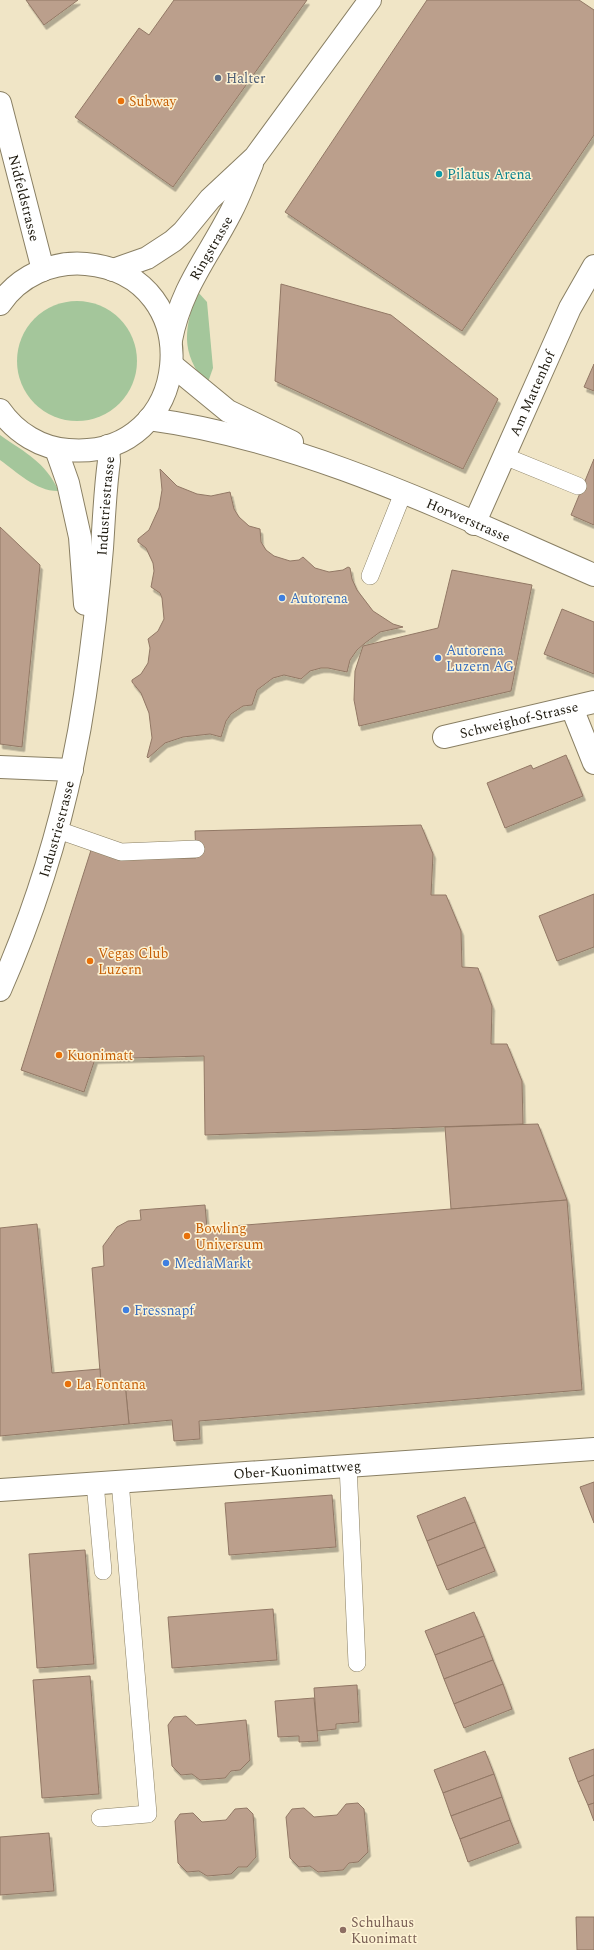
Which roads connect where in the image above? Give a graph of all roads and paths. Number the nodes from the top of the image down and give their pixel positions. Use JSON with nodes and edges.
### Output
{"nodes":[{"id":1,"x":370,"y":0,"type":"edge"},
{"id":2,"x":0,"y":102,"type":"edge"},
{"id":3,"x":255,"y":157,"type":"junction"},
{"id":4,"x":594,"y":266,"type":"edge"},
{"id":5,"x":43,"y":270,"type":"junction"},
{"id":6,"x":113,"y":270,"type":"junction"},
{"id":7,"x":0,"y":304,"type":"edge"},
{"id":8,"x":171,"y":340,"type":"junction"},
{"id":9,"x":172,"y":365,"type":"junction"},
{"id":10,"x":1,"y":413,"type":"edge"},
{"id":11,"x":149,"y":419,"type":"junction"},
{"id":12,"x":108,"y":446,"type":"junction"},
{"id":13,"x":56,"y":449,"type":"junction"},
{"id":14,"x":504,"y":456,"type":"junction"},
{"id":15,"x":341,"y":468,"type":"junction"},
{"id":16,"x":578,"y":486,"type":"dead end"},
{"id":17,"x":403,"y":494,"type":"junction"},
{"id":18,"x":474,"y":524,"type":"junction"},
{"id":19,"x":594,"y":575,"type":"edge"},
{"id":20,"x":370,"y":576,"type":"dead end"},
{"id":21,"x":88,"y":661,"type":"junction"},
{"id":22,"x":594,"y":702,"type":"edge"},
{"id":23,"x":572,"y":708,"type":"junction"},
{"id":24,"x":444,"y":737,"type":"dead end"},
{"id":25,"x":594,"y":763,"type":"edge"},
{"id":26,"x":0,"y":767,"type":"edge"},
{"id":27,"x":72,"y":770,"type":"junction"},
{"id":28,"x":58,"y":830,"type":"junction"},
{"id":29,"x":196,"y":849,"type":"dead end"},
{"id":30,"x":0,"y":990,"type":"edge"},
{"id":31,"x":594,"y":1448,"type":"edge"},
{"id":32,"x":348,"y":1466,"type":"junction"},
{"id":33,"x":120,"y":1481,"type":"junction"},
{"id":34,"x":95,"y":1483,"type":"junction"},
{"id":35,"x":0,"y":1490,"type":"edge"},
{"id":36,"x":103,"y":1571,"type":"dead end"},
{"id":37,"x":357,"y":1662,"type":"dead end"},
{"id":38,"x":100,"y":1818,"type":"dead end"}],
"edges":[{"from":1,"to":3,"type":"street","name":"Ringstrasse"},
{"from":2,"to":5,"type":"street","name":"Nidfeldstrasse"},
{"from":3,"to":6,"type":"street","name":"Ringstrasse"},
{"from":3,"to":8,"type":"street","name":"Ringstrasse"},
{"from":4,"to":14,"type":"street","name":"Am Mattenhof"},
{"from":5,"to":6,"type":"street"},
{"from":5,"to":7,"type":"street"},
{"from":6,"to":8,"type":"street"},
{"from":8,"to":9,"type":"street"},
{"from":9,"to":11,"type":"street"},
{"from":9,"to":15,"type":"street","name":"Horwerstrasse"},
{"from":10,"to":13,"type":"street"},
{"from":11,"to":12,"type":"street"},
{"from":11,"to":15,"type":"street","name":"Horwerstrasse"},
{"from":12,"to":13,"type":"street"},
{"from":12,"to":21,"type":"street","name":"Industriestrasse"},
{"from":13,"to":21,"type":"street","name":"Industriestrasse"},
{"from":14,"to":16,"type":"lane"},
{"from":14,"to":18,"type":"street","name":"Am Mattenhof"},
{"from":15,"to":17,"type":"street","name":"Horwerstrasse"},
{"from":17,"to":18,"type":"street","name":"Horwerstrasse"},
{"from":17,"to":20,"type":"lane"},
{"from":18,"to":19,"type":"street","name":"Horwerstrasse"},
{"from":21,"to":27,"type":"street","name":"Industriestrasse"},
{"from":22,"to":23,"type":"street","name":"Schweighof-Strasse"},
{"from":23,"to":24,"type":"street","name":"Schweighof-Strasse"},
{"from":23,"to":25,"type":"street"},
{"from":26,"to":27,"type":"street"},
{"from":27,"to":28,"type":"street","name":"Industriestrasse"},
{"from":28,"to":29,"type":"lane"},
{"from":28,"to":30,"type":"street","name":"Industriestrasse"},
{"from":31,"to":32,"type":"street","name":"Ober-Kuonimattweg"},
{"from":32,"to":33,"type":"street","name":"Ober-Kuonimattweg"},
{"from":32,"to":37,"type":"lane"},
{"from":33,"to":34,"type":"street","name":"Ober-Kuonimattweg"},
{"from":33,"to":38,"type":"lane"},
{"from":34,"to":35,"type":"street","name":"Ober-Kuonimattweg"},
{"from":34,"to":36,"type":"lane"}]}
